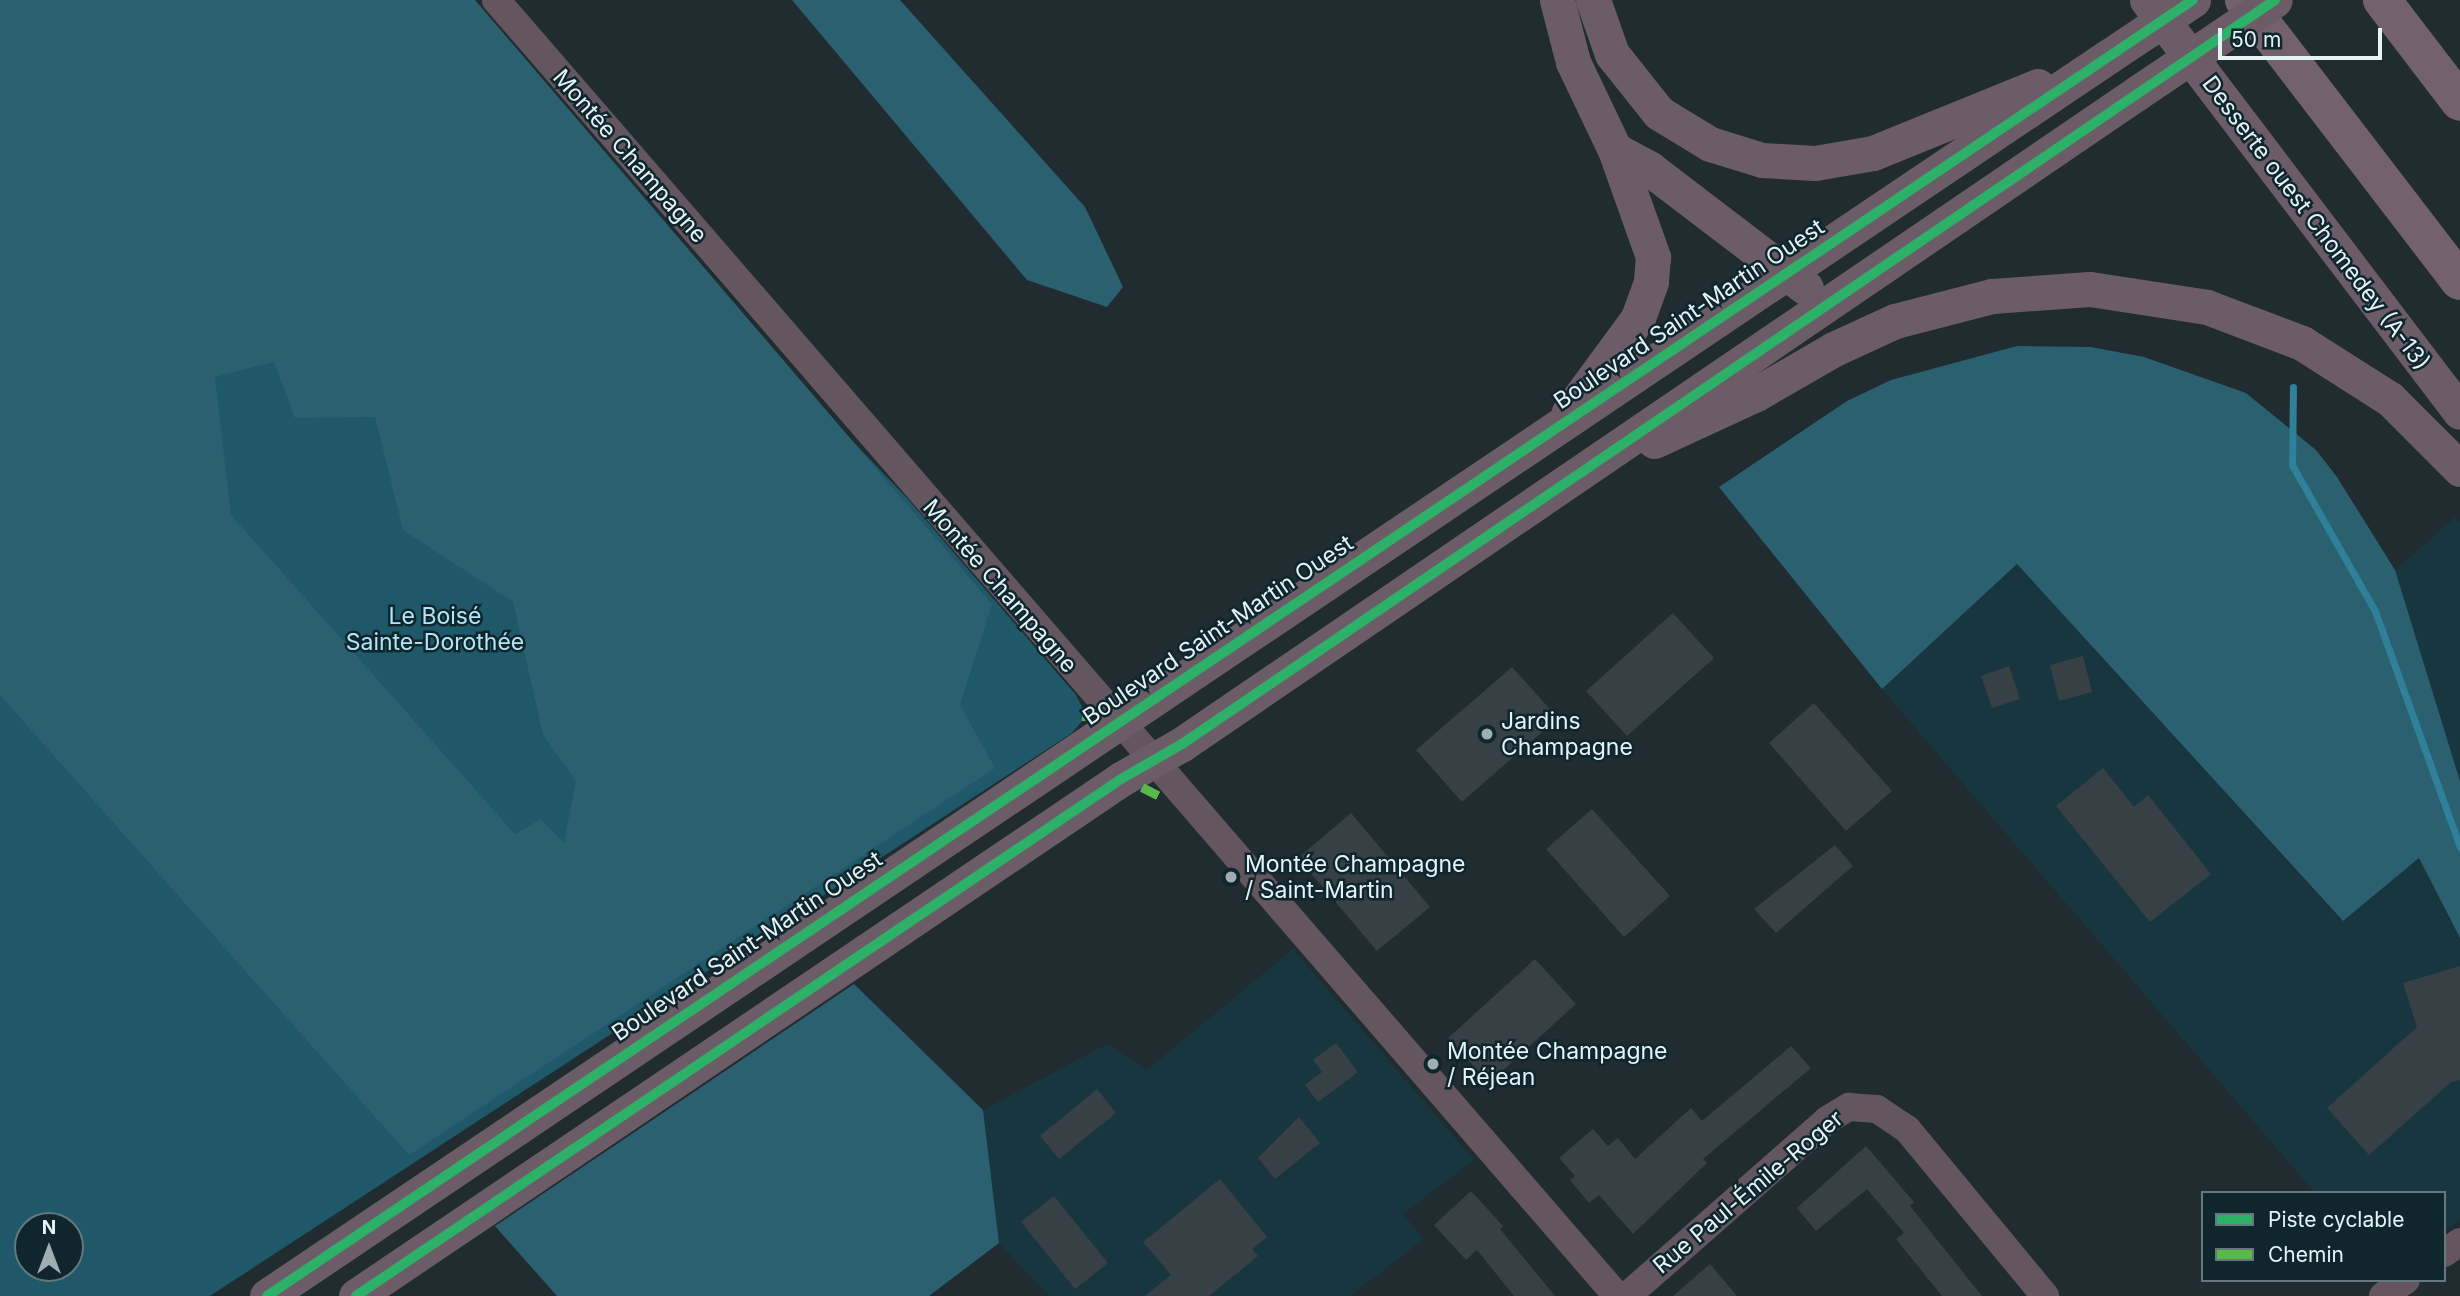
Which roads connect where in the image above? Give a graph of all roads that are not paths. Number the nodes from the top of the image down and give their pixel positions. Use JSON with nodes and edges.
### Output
{"nodes":[{"id":1,"x":496,"y":0,"type":"edge"},
{"id":2,"x":1557,"y":0,"type":"edge"},
{"id":3,"x":1593,"y":0,"type":"edge"},
{"id":4,"x":2147,"y":0,"type":"edge"},
{"id":5,"x":2193,"y":0,"type":"edge"},
{"id":6,"x":2244,"y":0,"type":"edge"},
{"id":7,"x":2275,"y":0,"type":"edge"},
{"id":8,"x":2382,"y":0,"type":"edge"},
{"id":9,"x":2109,"y":56,"type":"junction"},
{"id":10,"x":2460,"y":102,"type":"edge"},
{"id":11,"x":1615,"y":150,"type":"junction"},
{"id":12,"x":1787,"y":275,"type":"junction"},
{"id":13,"x":2460,"y":281,"type":"edge"},
{"id":14,"x":1826,"y":302,"type":"junction"},
{"id":15,"x":2460,"y":412,"type":"edge"},
{"id":16,"x":1559,"y":426,"type":"junction"},
{"id":17,"x":2460,"y":469,"type":"edge"},
{"id":18,"x":1568,"y":481,"type":"junction"},
{"id":19,"x":1118,"y":722,"type":"junction"},
{"id":20,"x":1151,"y":761,"type":"junction"},
{"id":21,"x":2403,"y":1282,"type":"edge"},
{"id":22,"x":267,"y":1296,"type":"edge"},
{"id":23,"x":356,"y":1296,"type":"edge"},
{"id":24,"x":1617,"y":1296,"type":"edge"},
{"id":25,"x":1627,"y":1296,"type":"edge"},
{"id":26,"x":2045,"y":1296,"type":"edge"},
{"id":27,"x":2383,"y":1296,"type":"edge"}],
"edges":[{"from":1,"to":19,"type":"street","name":"Montée Champagne"},
{"from":2,"to":11,"type":"main road"},
{"from":3,"to":9,"type":"main road"},
{"from":4,"to":15,"type":"main road","name":"Desserte ouest Chomedey (A-13)"},
{"from":5,"to":9,"type":"main road","name":"Boulevard Saint-Martin Ouest","bridge":true},
{"from":6,"to":13,"type":"highway"},
{"from":7,"to":14,"type":"main road","bridge":true},
{"from":8,"to":10,"type":"highway"},
{"from":9,"to":12,"type":"main road","name":"Boulevard Saint-Martin Ouest"},
{"from":11,"to":12,"type":"main road"},
{"from":11,"to":16,"type":"main road"},
{"from":12,"to":14,"type":"main road"},
{"from":12,"to":16,"type":"main road","name":"Boulevard Saint-Martin Ouest"},
{"from":14,"to":18,"type":"main road"},
{"from":16,"to":19,"type":"main road","name":"Boulevard Saint-Martin Ouest"},
{"from":17,"to":18,"type":"main road"},
{"from":18,"to":20,"type":"main road"},
{"from":19,"to":20,"type":"street","name":"Montée Champagne"},
{"from":19,"to":22,"type":"main road","name":"Boulevard Saint-Martin Ouest"},
{"from":20,"to":23,"type":"main road"},
{"from":20,"to":24,"type":"street","name":"Montée Champagne"},
{"from":21,"to":27,"type":"street"},
{"from":25,"to":26,"type":"street","name":"Rue Paul-Émile-Roger"}]}
